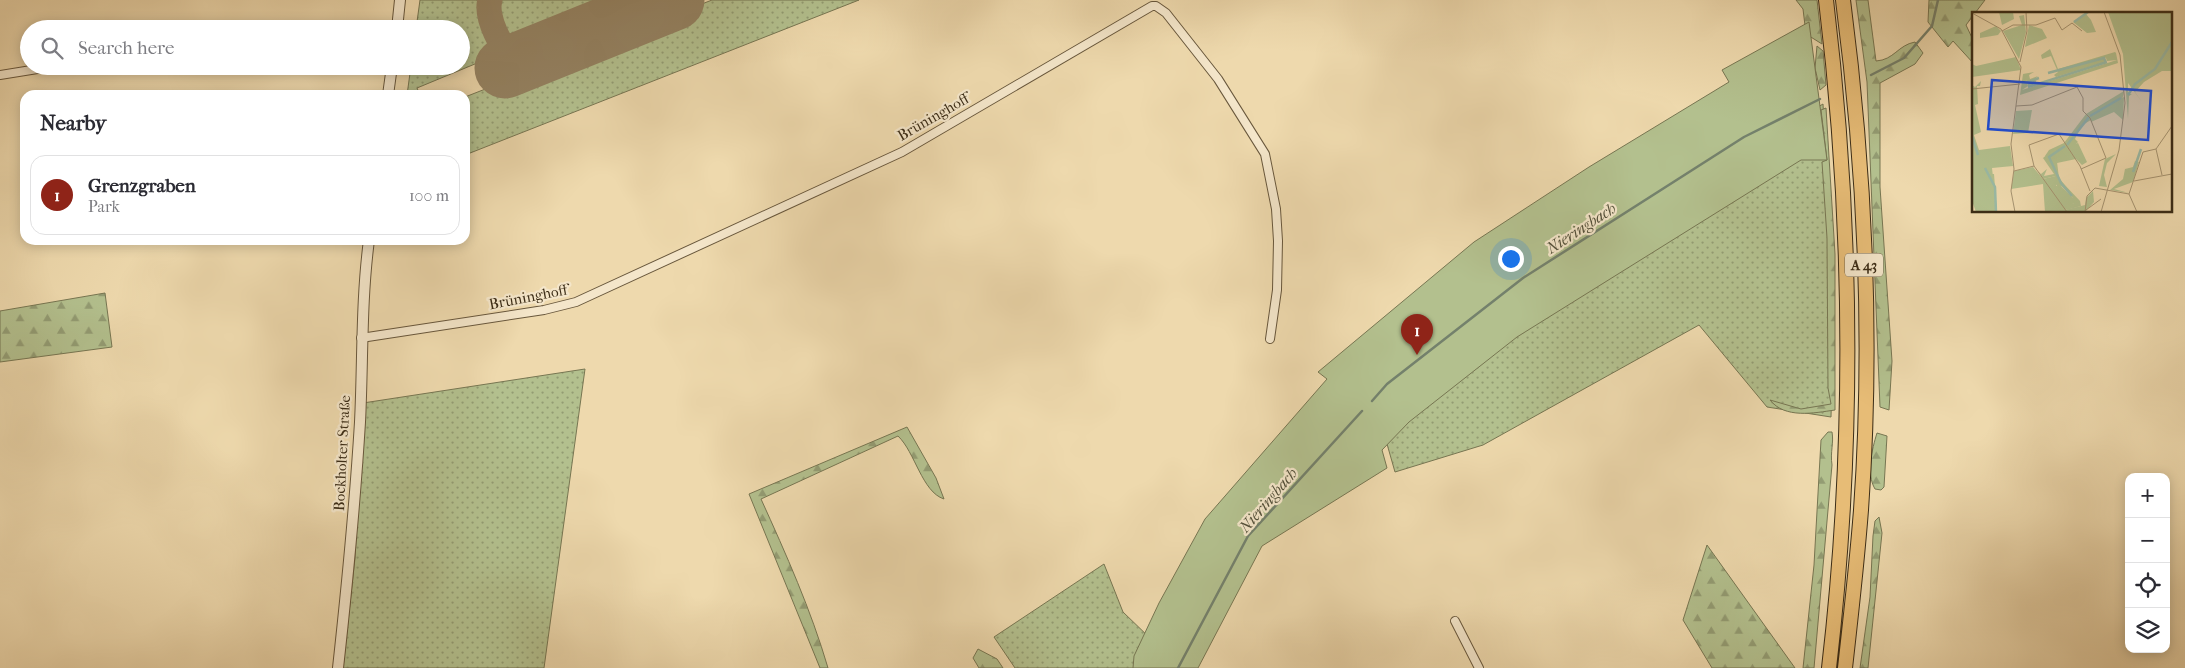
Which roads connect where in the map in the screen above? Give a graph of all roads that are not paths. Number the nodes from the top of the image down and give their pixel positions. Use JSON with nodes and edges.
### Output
{"nodes":[{"id":1,"x":400,"y":0,"type":"edge"},
{"id":2,"x":1826,"y":0,"type":"edge"},
{"id":3,"x":1843,"y":0,"type":"edge"},
{"id":4,"x":398,"y":20,"type":"edge"},
{"id":5,"x":20,"y":71,"type":"edge"},
{"id":6,"x":0,"y":74,"type":"edge"},
{"id":7,"x":391,"y":75,"type":"edge"},
{"id":8,"x":389,"y":90,"type":"edge"},
{"id":9,"x":368,"y":245,"type":"edge"},
{"id":10,"x":362,"y":338,"type":"junction"},
{"id":11,"x":1270,"y":339,"type":"dead end"},
{"id":12,"x":1455,"y":621,"type":"dead end"},
{"id":13,"x":338,"y":668,"type":"edge"},
{"id":14,"x":1479,"y":668,"type":"edge"},
{"id":15,"x":1829,"y":668,"type":"edge"},
{"id":16,"x":1845,"y":668,"type":"edge"}],
"edges":[{"from":1,"to":4,"type":"street"},
{"from":2,"to":15,"type":"highway","number":"A 43"},
{"from":3,"to":16,"type":"highway","number":"A 43"},
{"from":5,"to":6,"type":"street"},
{"from":7,"to":8,"type":"street"},
{"from":9,"to":10,"type":"street","name":"Bockholter Straße"},
{"from":10,"to":11,"type":"street","name":"Brüninghoff"},
{"from":10,"to":13,"type":"street","name":"Bockholter Straße"},
{"from":12,"to":14,"type":"street"}]}
